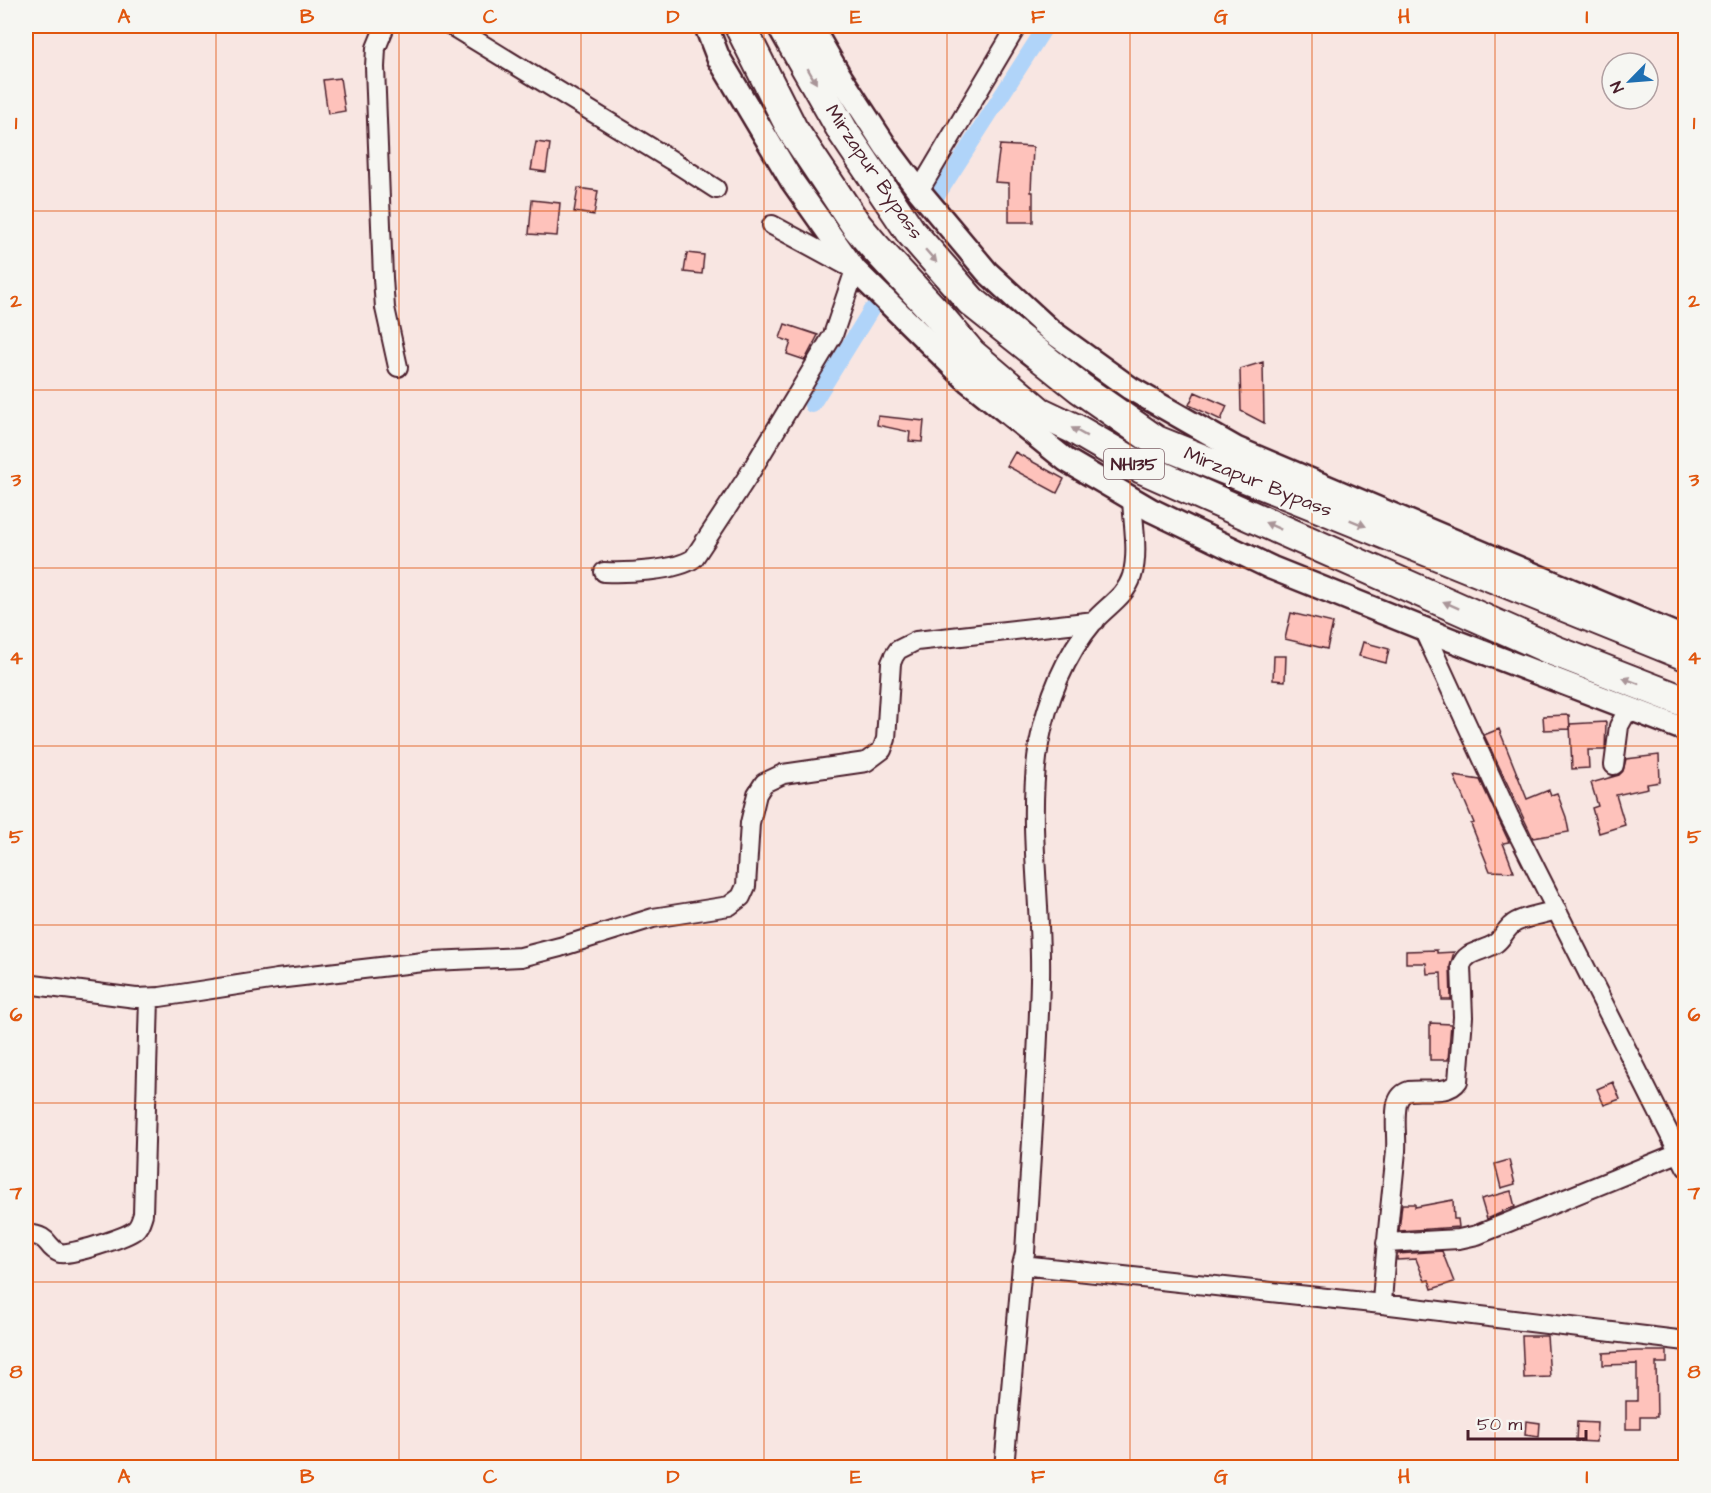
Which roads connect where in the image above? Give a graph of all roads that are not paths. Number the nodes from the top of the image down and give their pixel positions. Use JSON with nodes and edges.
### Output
{"nodes":[{"id":1,"x":385,"y":26,"type":"edge"},
{"id":2,"x":452,"y":26,"type":"edge"},
{"id":3,"x":706,"y":26,"type":"edge"},
{"id":4,"x":740,"y":26,"type":"edge"},
{"id":5,"x":783,"y":26,"type":"edge"},
{"id":6,"x":811,"y":26,"type":"edge"},
{"id":7,"x":1017,"y":26,"type":"edge"},
{"id":8,"x":716,"y":189,"type":"dead end"},
{"id":9,"x":919,"y":191,"type":"junction"},
{"id":10,"x":772,"y":225,"type":"dead end"},
{"id":11,"x":855,"y":270,"type":"junction"},
{"id":12,"x":398,"y":367,"type":"dead end"},
{"id":13,"x":1132,"y":499,"type":"junction"},
{"id":14,"x":604,"y":572,"type":"dead end"},
{"id":15,"x":1095,"y":621,"type":"junction"},
{"id":16,"x":1426,"y":636,"type":"junction"},
{"id":17,"x":1686,"y":639,"type":"edge"},
{"id":18,"x":1686,"y":655,"type":"edge"},
{"id":19,"x":1686,"y":702,"type":"edge"},
{"id":20,"x":1629,"y":708,"type":"junction"},
{"id":21,"x":1686,"y":730,"type":"edge"},
{"id":22,"x":1614,"y":765,"type":"dead end"},
{"id":23,"x":1557,"y":910,"type":"junction"},
{"id":24,"x":26,"y":984,"type":"edge"},
{"id":25,"x":149,"y":998,"type":"junction"},
{"id":26,"x":1682,"y":1160,"type":"edge"},
{"id":27,"x":26,"y":1234,"type":"edge"},
{"id":28,"x":1386,"y":1244,"type":"junction"},
{"id":29,"x":1022,"y":1265,"type":"junction"},
{"id":30,"x":1382,"y":1304,"type":"junction"},
{"id":31,"x":1686,"y":1341,"type":"edge"},
{"id":32,"x":1004,"y":1467,"type":"edge"}],
"edges":[{"from":1,"to":12,"type":"street"},
{"from":2,"to":8,"type":"street"},
{"from":3,"to":11,"type":"street"},
{"from":19,"to":4,"type":"highway","number":"NH135","one_way":true},
{"from":5,"to":18,"type":"highway","name":"Mirzapur Bypass","number":"NH135","one_way":true},
{"from":6,"to":9,"type":"street"},
{"from":7,"to":9,"type":"street"},
{"from":9,"to":17,"type":"street"},
{"from":10,"to":11,"type":"street"},
{"from":11,"to":13,"type":"street"},
{"from":11,"to":14,"type":"street"},
{"from":13,"to":15,"type":"street"},
{"from":13,"to":16,"type":"street"},
{"from":15,"to":25,"type":"street"},
{"from":15,"to":29,"type":"street"},
{"from":16,"to":20,"type":"street"},
{"from":16,"to":23,"type":"street"},
{"from":20,"to":21,"type":"street"},
{"from":20,"to":22,"type":"street"},
{"from":23,"to":26,"type":"street"},
{"from":23,"to":28,"type":"street"},
{"from":24,"to":25,"type":"street"},
{"from":25,"to":27,"type":"street"},
{"from":26,"to":28,"type":"street"},
{"from":28,"to":30,"type":"street"},
{"from":29,"to":30,"type":"street"},
{"from":29,"to":32,"type":"street"},
{"from":30,"to":31,"type":"street"}]}
